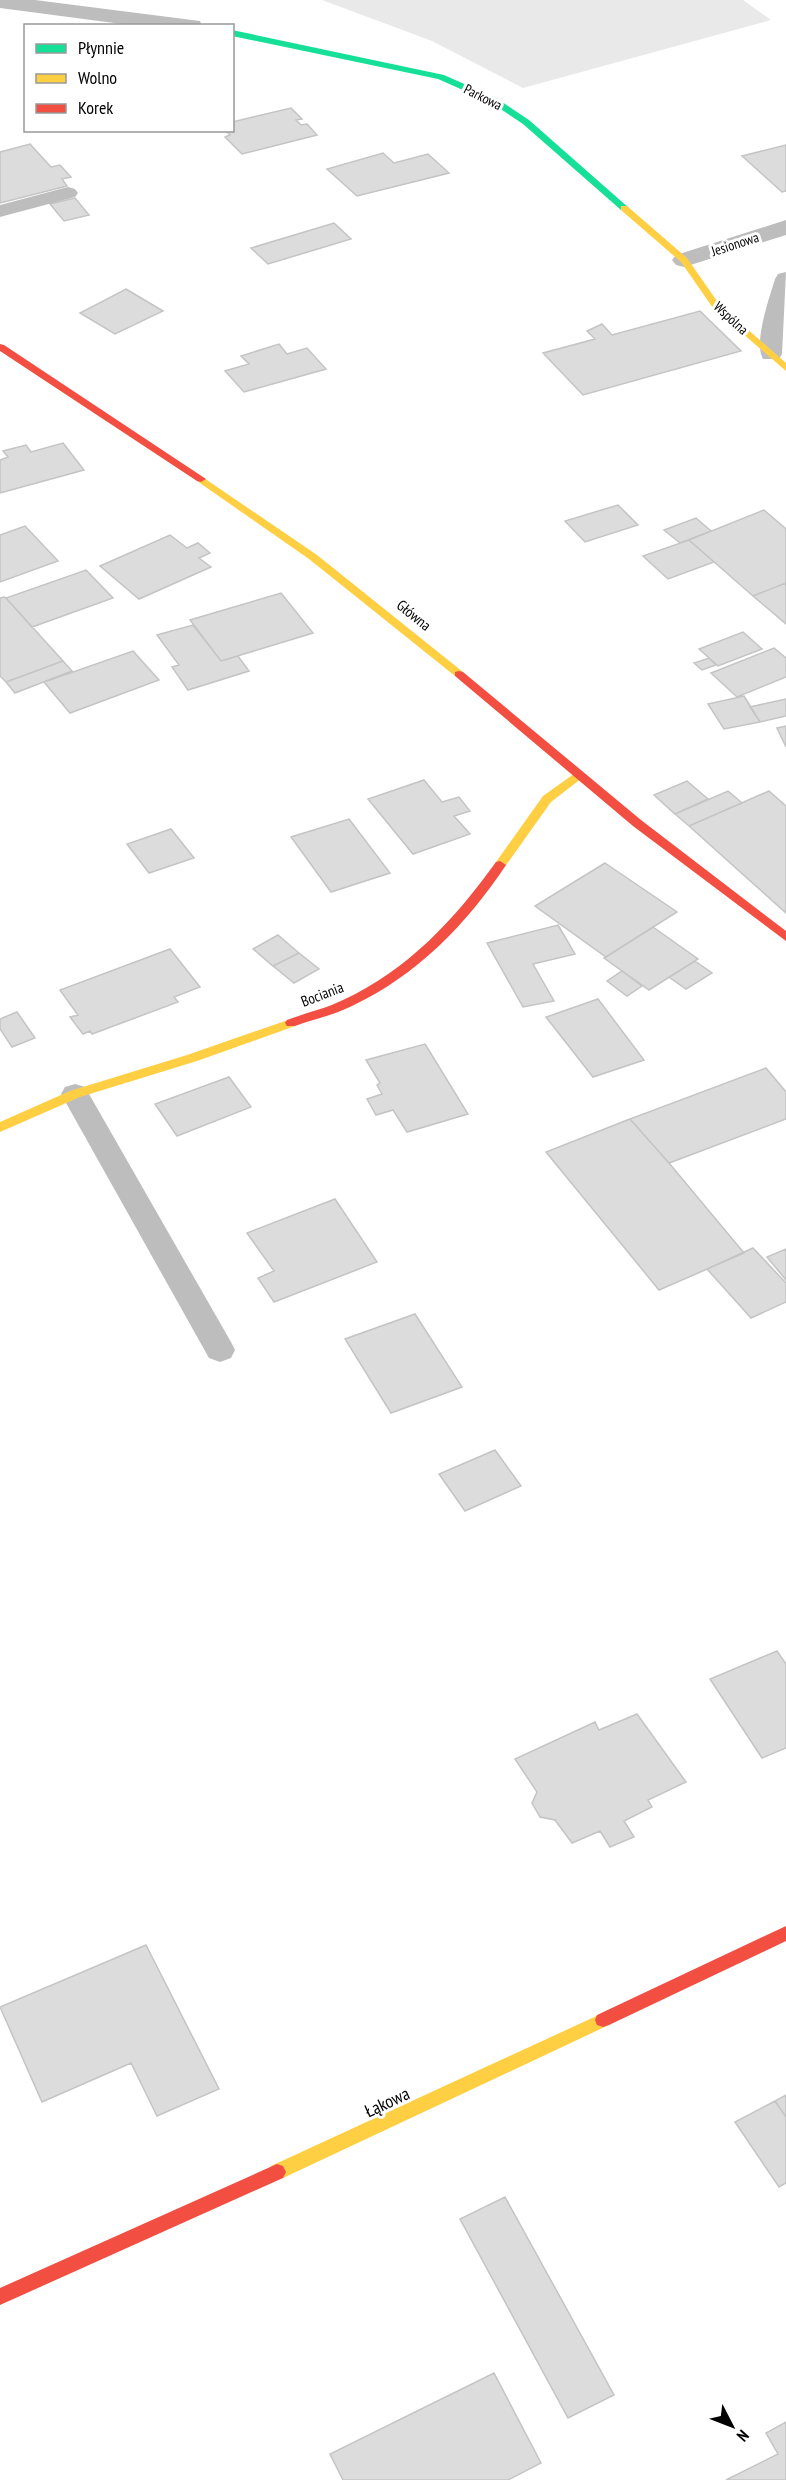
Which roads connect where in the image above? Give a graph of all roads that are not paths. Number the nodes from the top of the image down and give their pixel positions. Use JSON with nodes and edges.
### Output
{"nodes":[{"id":1,"x":0,"y":2,"type":"edge"},
{"id":2,"x":176,"y":24,"type":"edge"},
{"id":3,"x":234,"y":33,"type":"edge"},
{"id":4,"x":68,"y":194,"type":"dead end"},
{"id":5,"x":0,"y":211,"type":"edge"},
{"id":6,"x":786,"y":227,"type":"edge"},
{"id":7,"x":684,"y":260,"type":"junction"},
{"id":8,"x":786,"y":279,"type":"edge"},
{"id":9,"x":0,"y":347,"type":"edge"},
{"id":10,"x":778,"y":361,"type":"edge"},
{"id":11,"x":578,"y":775,"type":"junction"},
{"id":12,"x":786,"y":937,"type":"edge"},
{"id":13,"x":75,"y":1094,"type":"junction"},
{"id":14,"x":0,"y":1127,"type":"edge"},
{"id":15,"x":220,"y":1350,"type":"dead end"},
{"id":16,"x":786,"y":1933,"type":"edge"},
{"id":17,"x":0,"y":2297,"type":"edge"}],
"edges":[{"from":1,"to":2,"type":"street"},
{"from":3,"to":7,"type":"street","name":"Parkowa"},
{"from":4,"to":5,"type":"lane"},
{"from":6,"to":7,"type":"street","name":"Jesionowa"},
{"from":7,"to":10,"type":"street","name":"Wspólna"},
{"from":8,"to":10,"type":"lane"},
{"from":9,"to":11,"type":"street","name":"Główna"},
{"from":11,"to":12,"type":"street","name":"Główna"},
{"from":11,"to":13,"type":"street","name":"Bociania"},
{"from":13,"to":14,"type":"street","name":"Bociania"},
{"from":13,"to":15,"type":"lane"},
{"from":16,"to":17,"type":"street","name":"Łąkowa"}]}
